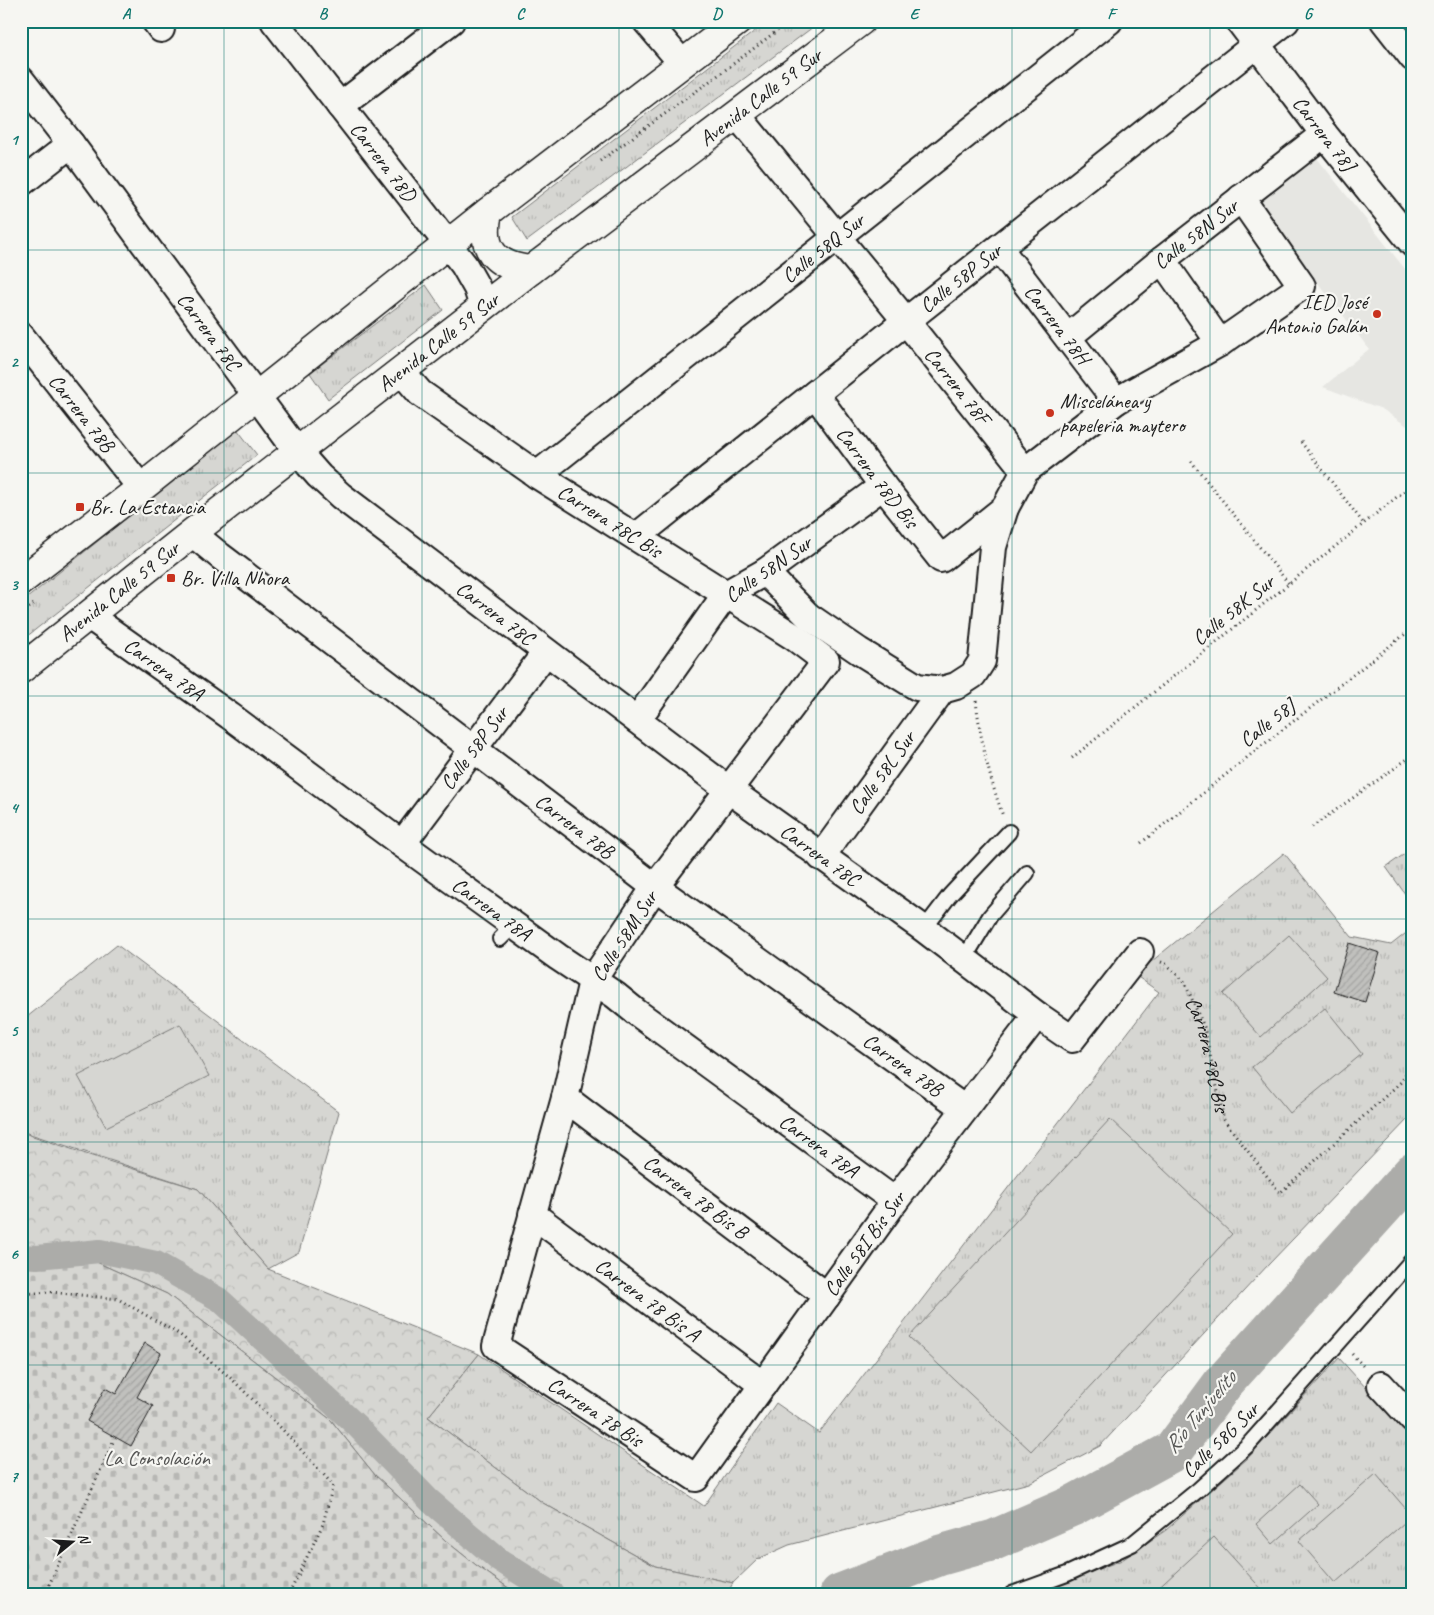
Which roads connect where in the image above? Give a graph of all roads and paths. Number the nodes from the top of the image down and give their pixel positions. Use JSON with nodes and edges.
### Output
{"nodes":[{"id":1,"x":274,"y":21,"type":"edge"},
{"id":2,"x":451,"y":21,"type":"edge"},
{"id":3,"x":646,"y":21,"type":"edge"},
{"id":4,"x":738,"y":21,"type":"edge"},
{"id":5,"x":790,"y":21,"type":"edge"},
{"id":6,"x":861,"y":21,"type":"edge"},
{"id":7,"x":1108,"y":21,"type":"edge"},
{"id":8,"x":1239,"y":21,"type":"edge"},
{"id":9,"x":1286,"y":21,"type":"edge"},
{"id":10,"x":1384,"y":21,"type":"edge"},
{"id":11,"x":1256,"y":44,"type":"junction"},
{"id":12,"x":1413,"y":58,"type":"edge"},
{"id":13,"x":682,"y":63,"type":"junction"},
{"id":14,"x":21,"y":80,"type":"edge"},
{"id":15,"x":340,"y":106,"type":"junction"},
{"id":16,"x":737,"y":115,"type":"junction"},
{"id":17,"x":1324,"y":134,"type":"junction"},
{"id":18,"x":71,"y":144,"type":"junction"},
{"id":19,"x":594,"y":166,"type":"dead end"},
{"id":20,"x":21,"y":183,"type":"edge"},
{"id":21,"x":1241,"y":198,"type":"junction"},
{"id":22,"x":488,"y":212,"type":"junction"},
{"id":23,"x":837,"y":236,"type":"junction"},
{"id":24,"x":1412,"y":242,"type":"edge"},
{"id":25,"x":448,"y":244,"type":"junction"},
{"id":26,"x":999,"y":248,"type":"junction"},
{"id":27,"x":1162,"y":260,"type":"junction"},
{"id":28,"x":531,"y":270,"type":"junction"},
{"id":29,"x":482,"y":307,"type":"junction"},
{"id":30,"x":906,"y":321,"type":"junction"},
{"id":31,"x":21,"y":336,"type":"edge"},
{"id":32,"x":1068,"y":337,"type":"junction"},
{"id":33,"x":1220,"y":342,"type":"junction"},
{"id":34,"x":400,"y":371,"type":"junction"},
{"id":35,"x":815,"y":394,"type":"junction"},
{"id":36,"x":257,"y":396,"type":"junction"},
{"id":37,"x":1116,"y":401,"type":"junction"},
{"id":38,"x":1301,"y":442,"type":"dead end"},
{"id":39,"x":297,"y":451,"type":"junction"},
{"id":40,"x":1191,"y":461,"type":"dead end"},
{"id":41,"x":1025,"y":471,"type":"junction"},
{"id":42,"x":537,"y":475,"type":"junction"},
{"id":43,"x":1413,"y":484,"type":"edge"},
{"id":44,"x":883,"y":486,"type":"junction"},
{"id":45,"x":141,"y":488,"type":"junction"},
{"id":46,"x":1005,"y":508,"type":"junction"},
{"id":47,"x":1364,"y":524,"type":"junction"},
{"id":48,"x":192,"y":533,"type":"junction"},
{"id":49,"x":636,"y":537,"type":"junction"},
{"id":50,"x":765,"y":572,"type":"junction"},
{"id":51,"x":21,"y":581,"type":"edge"},
{"id":52,"x":1289,"y":584,"type":"junction"},
{"id":53,"x":726,"y":594,"type":"junction"},
{"id":54,"x":89,"y":616,"type":"junction"},
{"id":55,"x":801,"y":626,"type":"junction"},
{"id":56,"x":1413,"y":628,"type":"edge"},
{"id":57,"x":546,"y":652,"type":"junction"},
{"id":58,"x":826,"y":661,"type":"joint"},
{"id":59,"x":21,"y":669,"type":"edge"},
{"id":60,"x":973,"y":675,"type":"junction"},
{"id":61,"x":942,"y":690,"type":"junction"},
{"id":62,"x":637,"y":720,"type":"junction"},
{"id":63,"x":474,"y":749,"type":"junction"},
{"id":64,"x":1413,"y":755,"type":"edge"},
{"id":65,"x":1072,"y":758,"type":"dead end"},
{"id":66,"x":729,"y":790,"type":"junction"},
{"id":67,"x":1312,"y":828,"type":"dead end"},
{"id":68,"x":1009,"y":832,"type":"joint"},
{"id":69,"x":1141,"y":843,"type":"dead end"},
{"id":70,"x":402,"y":844,"type":"junction"},
{"id":71,"x":821,"y":857,"type":"junction"},
{"id":72,"x":1027,"y":872,"type":"dead end"},
{"id":73,"x":655,"y":887,"type":"junction"},
{"id":74,"x":924,"y":929,"type":"junction"},
{"id":75,"x":1140,"y":952,"type":"joint"},
{"id":76,"x":964,"y":959,"type":"junction"},
{"id":77,"x":592,"y":981,"type":"junction"},
{"id":78,"x":1037,"y":1015,"type":"junction"},
{"id":79,"x":1413,"y":1059,"type":"edge"},
{"id":80,"x":565,"y":1098,"type":"junction"},
{"id":81,"x":965,"y":1109,"type":"junction"},
{"id":82,"x":895,"y":1201,"type":"junction"},
{"id":83,"x":532,"y":1214,"type":"junction"},
{"id":84,"x":1413,"y":1259,"type":"edge"},
{"id":85,"x":21,"y":1294,"type":"edge"},
{"id":86,"x":827,"y":1296,"type":"junction"},
{"id":87,"x":1340,"y":1341,"type":"junction"},
{"id":88,"x":496,"y":1346,"type":"joint"},
{"id":89,"x":1381,"y":1384,"type":"joint"},
{"id":90,"x":763,"y":1385,"type":"junction"},
{"id":91,"x":1413,"y":1420,"type":"edge"},
{"id":92,"x":113,"y":1442,"type":"dead end"},
{"id":93,"x":696,"y":1478,"type":"joint"},
{"id":94,"x":45,"y":1594,"type":"edge"},
{"id":95,"x":289,"y":1594,"type":"edge"},
{"id":96,"x":1012,"y":1594,"type":"edge"}],
"edges":[{"from":1,"to":15,"type":"street","name":"Carrera 78D"},
{"from":2,"to":15,"type":"street"},
{"from":3,"to":13,"type":"street"},
{"from":4,"to":13,"type":"main road"},
{"from":5,"to":19,"type":"path"},
{"from":6,"to":16,"type":"main road","name":"Avenida Calle 59 Sur"},
{"from":7,"to":23,"type":"street","name":"Calle 58Q Sur"},
{"from":8,"to":11,"type":"street","name":"Carrera 78J"},
{"from":9,"to":11,"type":"street","name":"Calle 58P Sur"},
{"from":10,"to":12,"type":"street"},
{"from":11,"to":17,"type":"street","name":"Carrera 78J"},
{"from":11,"to":26,"type":"street","name":"Calle 58P Sur"},
{"from":13,"to":22,"type":"main road"},
{"from":14,"to":18,"type":"street","name":"Carrera 78C"},
{"from":15,"to":25,"type":"street","name":"Carrera 78D"},
{"from":16,"to":23,"type":"street","name":"Carrera 78F"},
{"from":16,"to":28,"type":"main road","name":"Avenida Calle 59 Sur"},
{"from":17,"to":21,"type":"street","name":"Calle 58N Sur"},
{"from":17,"to":24,"type":"street","name":"Carrera 78J"},
{"from":18,"to":20,"type":"street"},
{"from":18,"to":36,"type":"street","name":"Carrera 78C"},
{"from":21,"to":27,"type":"street","name":"Calle 58N Sur"},
{"from":21,"to":33,"type":"street"},
{"from":22,"to":25,"type":"main road"},
{"from":22,"to":28,"type":"main road"},
{"from":23,"to":30,"type":"street","name":"Carrera 78F"},
{"from":23,"to":42,"type":"street","name":"Calle 58Q Sur"},
{"from":25,"to":29,"type":"street","name":"Carrera 78D"},
{"from":25,"to":36,"type":"main road"},
{"from":26,"to":30,"type":"street","name":"Calle 58P Sur"},
{"from":26,"to":32,"type":"street","name":"Carrera 78H"},
{"from":27,"to":32,"type":"street","name":"Calle 58N Sur"},
{"from":27,"to":33,"type":"street"},
{"from":28,"to":29,"type":"main road","name":"Avenida Calle 59 Sur"},
{"from":29,"to":34,"type":"main road","name":"Avenida Calle 59 Sur"},
{"from":30,"to":35,"type":"street","name":"Calle 58P Sur"},
{"from":30,"to":41,"type":"street","name":"Carrera 78F"},
{"from":31,"to":45,"type":"street","name":"Carrera 78B"},
{"from":32,"to":37,"type":"street","name":"Carrera 78H"},
{"from":33,"to":37,"type":"street"},
{"from":34,"to":39,"type":"main road","name":"Avenida Calle 59 Sur"},
{"from":34,"to":42,"type":"street","name":"Carrera 78C Bis"},
{"from":35,"to":44,"type":"street","name":"Carrera 78D Bis"},
{"from":35,"to":49,"type":"street","name":"Calle 58P Sur"},
{"from":36,"to":39,"type":"street","name":"Carrera 78C"},
{"from":36,"to":45,"type":"main road"},
{"from":37,"to":41,"type":"street"},
{"from":38,"to":47,"type":"path"},
{"from":39,"to":48,"type":"main road","name":"Avenida Calle 59 Sur"},
{"from":39,"to":57,"type":"street","name":"Carrera 78C"},
{"from":40,"to":52,"type":"path"},
{"from":41,"to":46,"type":"street"},
{"from":42,"to":49,"type":"street","name":"Carrera 78C Bis"},
{"from":43,"to":47,"type":"path","name":"Calle 58K Sur"},
{"from":44,"to":46,"type":"street","name":"Carrera 78D Bis"},
{"from":44,"to":50,"type":"street","name":"Calle 58N Sur"},
{"from":45,"to":51,"type":"main road"},
{"from":46,"to":60,"type":"street"},
{"from":47,"to":52,"type":"path","name":"Calle 58K Sur"},
{"from":48,"to":54,"type":"main road","name":"Avenida Calle 59 Sur"},
{"from":48,"to":63,"type":"street","name":"Carrera 78B"},
{"from":49,"to":53,"type":"street","name":"Carrera 78C Bis"},
{"from":50,"to":53,"type":"street","name":"Calle 58N Sur"},
{"from":50,"to":55,"type":"street"},
{"from":52,"to":65,"type":"path","name":"Calle 58K Sur"},
{"from":53,"to":55,"type":"street","name":"Carrera 78C Bis"},
{"from":53,"to":62,"type":"street","name":"Calle 58N Sur"},
{"from":54,"to":59,"type":"main road","name":"Avenida Calle 59 Sur"},
{"from":54,"to":70,"type":"street","name":"Carrera 78A"},
{"from":55,"to":58,"type":"street","name":"Carrera 78C Bis"},
{"from":55,"to":61,"type":"street"},
{"from":56,"to":69,"type":"path","name":"Calle 58J"},
{"from":57,"to":62,"type":"street","name":"Carrera 78C"},
{"from":57,"to":63,"type":"street","name":"Calle 58P Sur"},
{"from":58,"to":66,"type":"street","name":"Calle 58M Sur"},
{"from":60,"to":61,"type":"street"},
{"from":60,"to":68,"type":"path"},
{"from":61,"to":71,"type":"street","name":"Calle 58L Sur"},
{"from":62,"to":66,"type":"street","name":"Carrera 78C"},
{"from":63,"to":70,"type":"street","name":"Calle 58P Sur"},
{"from":63,"to":73,"type":"street","name":"Carrera 78B"},
{"from":64,"to":67,"type":"path"},
{"from":66,"to":71,"type":"street","name":"Carrera 78C"},
{"from":66,"to":73,"type":"street","name":"Calle 58M Sur"},
{"from":68,"to":74,"type":"lane"},
{"from":70,"to":77,"type":"street","name":"Carrera 78A"},
{"from":71,"to":74,"type":"street","name":"Carrera 78C"},
{"from":72,"to":76,"type":"lane"},
{"from":73,"to":77,"type":"street","name":"Calle 58M Sur"},
{"from":73,"to":81,"type":"street","name":"Carrera 78B"},
{"from":74,"to":76,"type":"street","name":"Carrera 78C"},
{"from":75,"to":78,"type":"street","name":"Carrera 78C"},
{"from":75,"to":79,"type":"path","name":"Carrera 78C Bis"},
{"from":76,"to":78,"type":"street","name":"Carrera 78C"},
{"from":77,"to":80,"type":"street","name":"Calle 58M Sur"},
{"from":77,"to":82,"type":"street","name":"Carrera 78A"},
{"from":78,"to":81,"type":"street","name":"Calle 58I Bis Sur"},
{"from":80,"to":83,"type":"street","name":"Calle 58M Sur"},
{"from":80,"to":86,"type":"street","name":"Carrera 78 Bis B"},
{"from":81,"to":82,"type":"street","name":"Calle 58I Bis Sur"},
{"from":82,"to":86,"type":"street","name":"Calle 58I Bis Sur"},
{"from":83,"to":88,"type":"street","name":"Calle 58M Sur"},
{"from":83,"to":90,"type":"street","name":"Carrera 78 Bis A"},
{"from":84,"to":87,"type":"lane","name":"Calle 58G Sur"},
{"from":85,"to":95,"type":"path"},
{"from":86,"to":90,"type":"street","name":"Calle 58I Bis Sur"},
{"from":87,"to":89,"type":"path"},
{"from":87,"to":96,"type":"lane","name":"Calle 58G Sur"},
{"from":88,"to":93,"type":"street","name":"Carrera 78 Bis"},
{"from":89,"to":91,"type":"street"},
{"from":90,"to":93,"type":"street","name":"Calle 58I Bis Sur"},
{"from":92,"to":94,"type":"path"}]}
